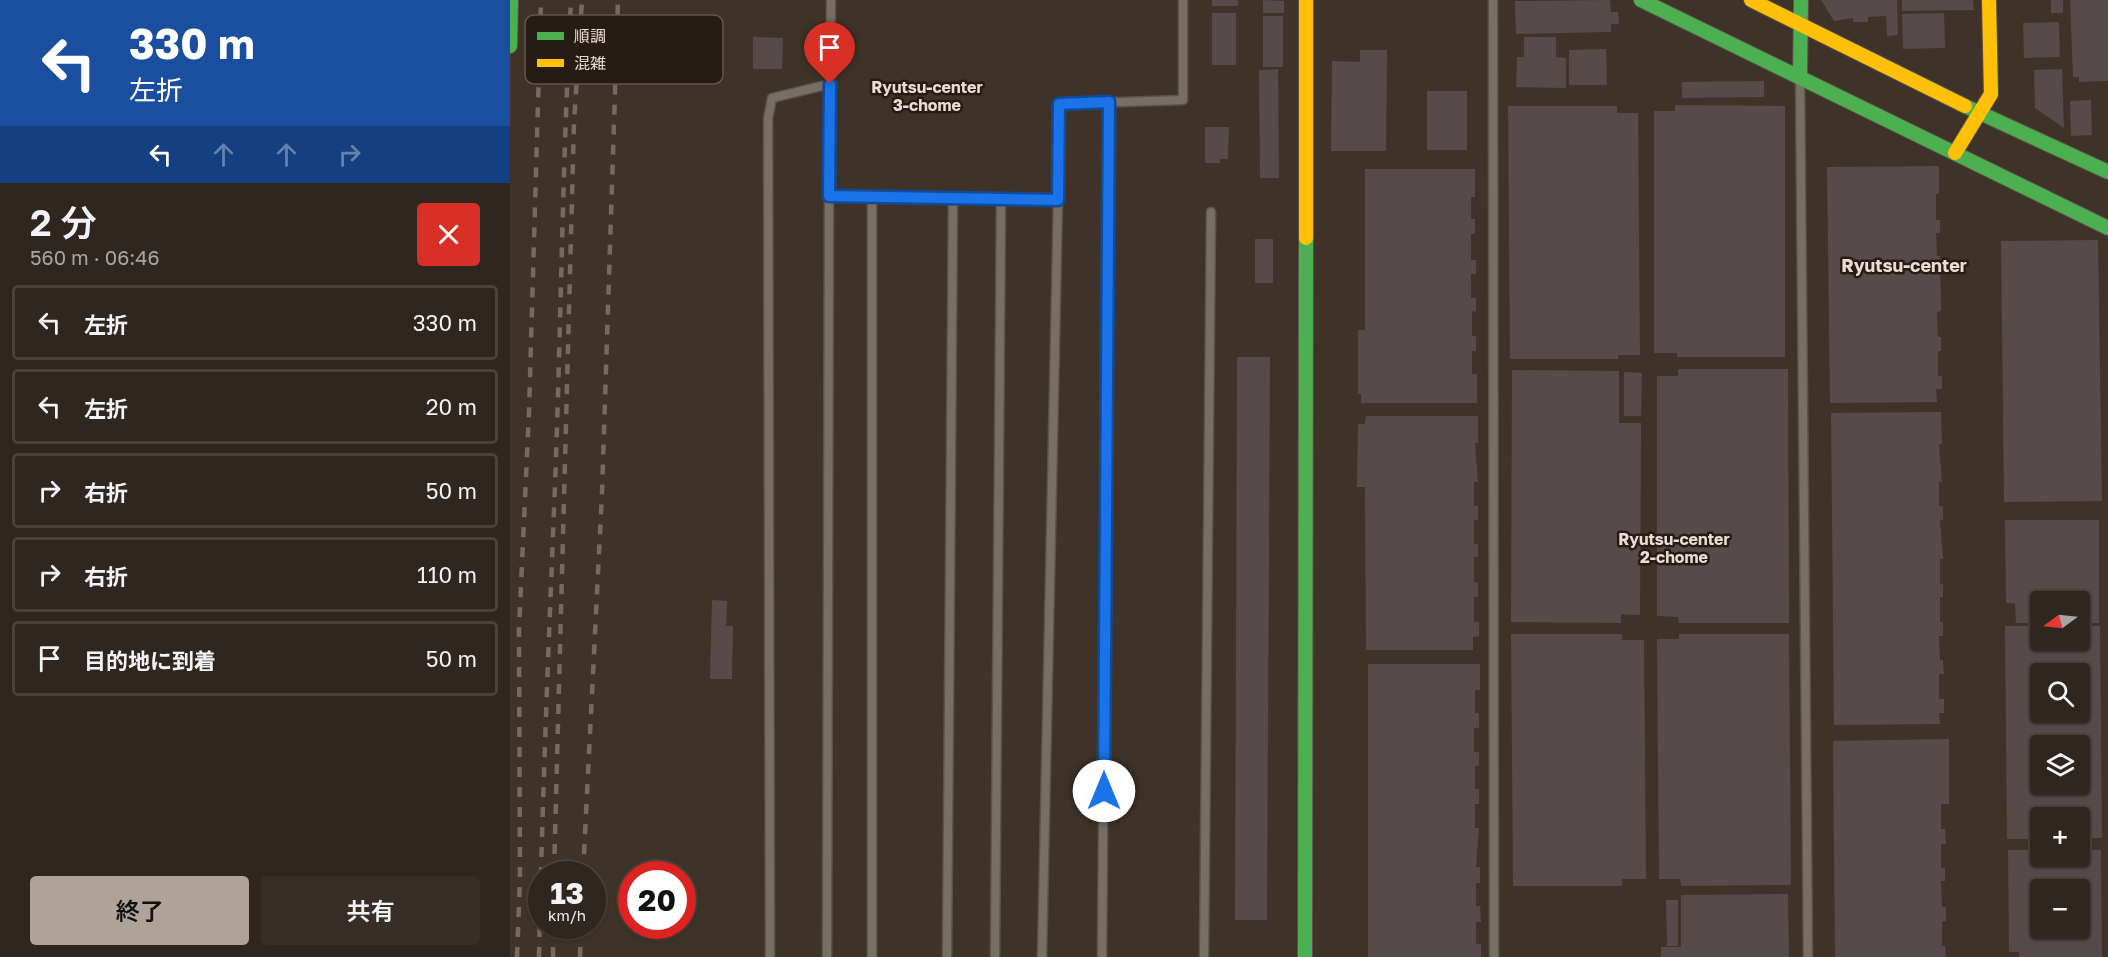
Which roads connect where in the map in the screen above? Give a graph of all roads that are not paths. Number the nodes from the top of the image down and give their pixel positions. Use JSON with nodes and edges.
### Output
{"nodes":[{"id":1,"x":511,"y":0,"type":"edge"},
{"id":2,"x":831,"y":0,"type":"edge"},
{"id":3,"x":1183,"y":0,"type":"edge"},
{"id":4,"x":1306,"y":0,"type":"edge"},
{"id":5,"x":1493,"y":0,"type":"edge"},
{"id":6,"x":1641,"y":0,"type":"edge"},
{"id":7,"x":1751,"y":0,"type":"edge"},
{"id":8,"x":1801,"y":0,"type":"edge"},
{"id":9,"x":1989,"y":0,"type":"edge"},
{"id":10,"x":1801,"y":25,"type":"junction"},
{"id":11,"x":510,"y":46,"type":"edge"},
{"id":12,"x":1800,"y":76,"type":"junction"},
{"id":13,"x":830,"y":84,"type":"junction"},
{"id":14,"x":1109,"y":102,"type":"junction"},
{"id":15,"x":1980,"y":114,"type":"junction"},
{"id":16,"x":1955,"y":153,"type":"junction"},
{"id":17,"x":2108,"y":172,"type":"edge"},
{"id":18,"x":829,"y":196,"type":"junction"},
{"id":19,"x":872,"y":197,"type":"junction"},
{"id":20,"x":953,"y":198,"type":"junction"},
{"id":21,"x":1001,"y":199,"type":"junction"},
{"id":22,"x":1058,"y":200,"type":"junction"},
{"id":23,"x":1211,"y":212,"type":"dead end"},
{"id":24,"x":2108,"y":228,"type":"edge"},
{"id":25,"x":770,"y":957,"type":"edge"},
{"id":26,"x":827,"y":957,"type":"edge"},
{"id":27,"x":872,"y":957,"type":"edge"},
{"id":28,"x":946,"y":957,"type":"edge"},
{"id":29,"x":995,"y":957,"type":"edge"},
{"id":30,"x":1042,"y":957,"type":"edge"},
{"id":31,"x":1102,"y":957,"type":"edge"},
{"id":32,"x":1204,"y":957,"type":"edge"},
{"id":33,"x":1305,"y":957,"type":"edge"},
{"id":34,"x":1494,"y":957,"type":"edge"},
{"id":35,"x":1808,"y":957,"type":"edge"}],
"edges":[{"from":1,"to":11,"type":"street"},
{"from":2,"to":13,"type":"lane"},
{"from":3,"to":14,"type":"lane"},
{"from":4,"to":33,"type":"street"},
{"from":5,"to":34,"type":"lane"},
{"from":6,"to":12,"type":"street"},
{"from":7,"to":10,"type":"street"},
{"from":8,"to":10,"type":"street"},
{"from":9,"to":15,"type":"street"},
{"from":10,"to":12,"type":"street"},
{"from":10,"to":15,"type":"street"},
{"from":12,"to":16,"type":"street"},
{"from":12,"to":35,"type":"lane"},
{"from":13,"to":18,"type":"lane"},
{"from":13,"to":25,"type":"lane"},
{"from":14,"to":22,"type":"lane"},
{"from":14,"to":31,"type":"lane"},
{"from":15,"to":16,"type":"street"},
{"from":15,"to":17,"type":"street"},
{"from":16,"to":24,"type":"street"},
{"from":18,"to":19,"type":"lane"},
{"from":18,"to":26,"type":"lane"},
{"from":19,"to":20,"type":"lane"},
{"from":19,"to":27,"type":"lane"},
{"from":20,"to":21,"type":"lane"},
{"from":20,"to":28,"type":"lane"},
{"from":21,"to":22,"type":"lane"},
{"from":21,"to":29,"type":"lane"},
{"from":22,"to":30,"type":"lane"},
{"from":23,"to":32,"type":"lane"}]}
